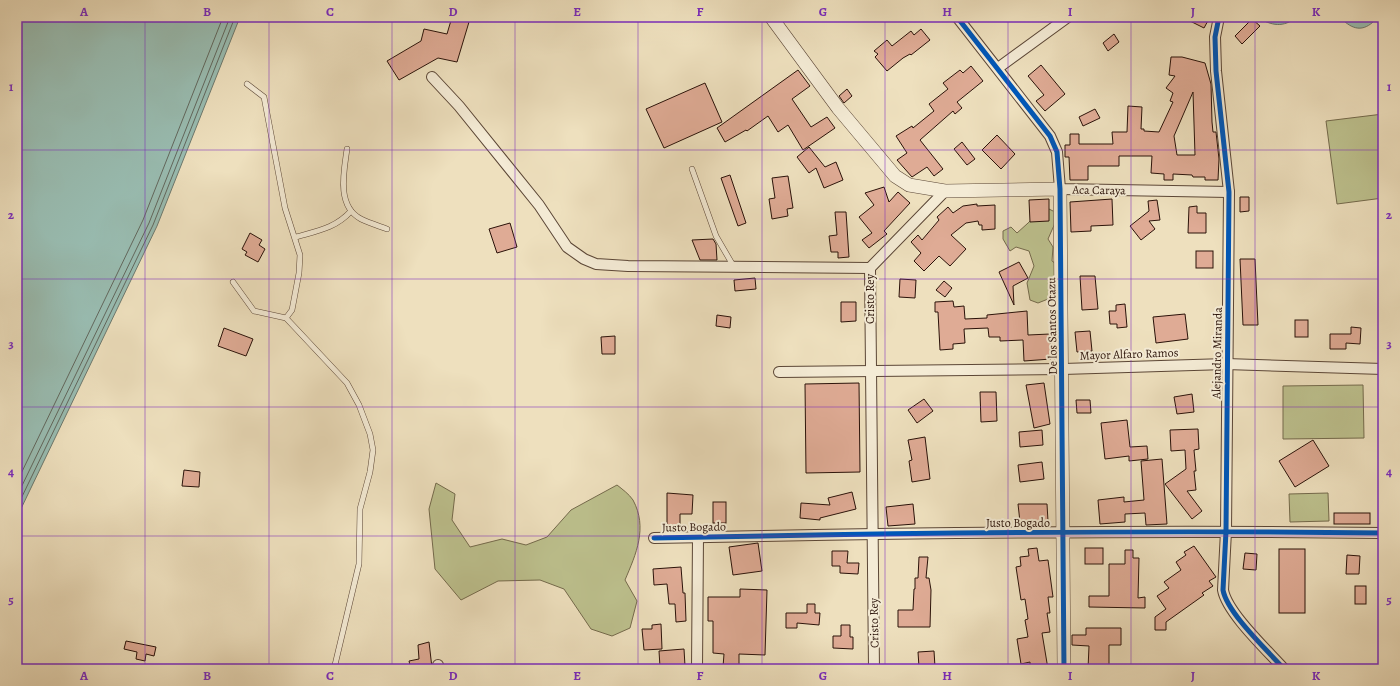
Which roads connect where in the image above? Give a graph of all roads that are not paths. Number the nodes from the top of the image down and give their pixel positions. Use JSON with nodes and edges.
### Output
{"nodes":[{"id":1,"x":771,"y":17,"type":"edge"},
{"id":2,"x":957,"y":17,"type":"edge"},
{"id":3,"x":1068,"y":17,"type":"edge"},
{"id":4,"x":1219,"y":17,"type":"edge"},
{"id":5,"x":998,"y":68,"type":"junction"},
{"id":6,"x":432,"y":77,"type":"dead end"},
{"id":7,"x":247,"y":84,"type":"dead end"},
{"id":8,"x":347,"y":149,"type":"dead end"},
{"id":9,"x":692,"y":168,"type":"dead end"},
{"id":10,"x":1060,"y":189,"type":"junction"},
{"id":11,"x":945,"y":191,"type":"junction"},
{"id":12,"x":1229,"y":192,"type":"junction"},
{"id":13,"x":351,"y":211,"type":"junction"},
{"id":14,"x":387,"y":229,"type":"dead end"},
{"id":15,"x":296,"y":237,"type":"junction"},
{"id":16,"x":734,"y":267,"type":"junction"},
{"id":17,"x":870,"y":268,"type":"junction"},
{"id":18,"x":233,"y":282,"type":"dead end"},
{"id":19,"x":286,"y":318,"type":"junction"},
{"id":20,"x":1226,"y":364,"type":"junction"},
{"id":21,"x":1063,"y":369,"type":"junction"},
{"id":22,"x":1383,"y":369,"type":"edge"},
{"id":23,"x":870,"y":370,"type":"junction"},
{"id":24,"x":779,"y":372,"type":"dead end"},
{"id":25,"x":1226,"y":531,"type":"junction"},
{"id":26,"x":873,"y":533,"type":"junction"},
{"id":27,"x":1064,"y":533,"type":"junction"},
{"id":28,"x":1383,"y":533,"type":"edge"},
{"id":29,"x":698,"y":537,"type":"junction"},
{"id":30,"x":654,"y":538,"type":"dead end"},
{"id":31,"x":334,"y":669,"type":"edge"},
{"id":32,"x":697,"y":669,"type":"edge"},
{"id":33,"x":874,"y":669,"type":"edge"},
{"id":34,"x":1064,"y":669,"type":"edge"},
{"id":35,"x":1284,"y":669,"type":"edge"}],
"edges":[{"from":1,"to":11,"type":"street"},
{"from":2,"to":5,"type":"street","name":"De los Santos Otazu"},
{"from":3,"to":5,"type":"street"},
{"from":4,"to":12,"type":"street","name":"Alejandro Miranda"},
{"from":5,"to":10,"type":"street","name":"De los Santos Otazu"},
{"from":6,"to":16,"type":"street"},
{"from":7,"to":15,"type":"lane"},
{"from":8,"to":13,"type":"lane"},
{"from":9,"to":16,"type":"lane"},
{"from":10,"to":11,"type":"street","name":"Aca Caraya"},
{"from":10,"to":12,"type":"street","name":"Aca Caraya"},
{"from":10,"to":21,"type":"street","name":"De los Santos Otazu"},
{"from":11,"to":17,"type":"street","name":"Cristo Rey"},
{"from":12,"to":20,"type":"street","name":"Alejandro Miranda"},
{"from":13,"to":14,"type":"lane"},
{"from":13,"to":15,"type":"lane"},
{"from":15,"to":19,"type":"lane"},
{"from":16,"to":17,"type":"street"},
{"from":17,"to":23,"type":"street","name":"Cristo Rey"},
{"from":18,"to":19,"type":"lane"},
{"from":19,"to":31,"type":"lane"},
{"from":20,"to":21,"type":"street","name":"Mayor Alfaro Ramos"},
{"from":20,"to":22,"type":"street","name":"Mayor Alfaro Ramos"},
{"from":20,"to":25,"type":"street","name":"Alejandro Miranda"},
{"from":21,"to":23,"type":"street","name":"Mayor Alfaro Ramos"},
{"from":21,"to":27,"type":"street","name":"De los Santos Otazu"},
{"from":23,"to":24,"type":"street","name":"Mayor Alfaro Ramos"},
{"from":23,"to":26,"type":"street","name":"Cristo Rey"},
{"from":25,"to":27,"type":"street","name":"Justo Bogado"},
{"from":25,"to":28,"type":"street","name":"Justo Bogado"},
{"from":25,"to":35,"type":"street","name":"Alejandro Miranda"},
{"from":26,"to":27,"type":"street","name":"Justo Bogado"},
{"from":26,"to":29,"type":"street","name":"Justo Bogado"},
{"from":26,"to":33,"type":"street","name":"Cristo Rey"},
{"from":27,"to":34,"type":"street","name":"De los Santos Otazu"},
{"from":29,"to":30,"type":"street","name":"Justo Bogado"},
{"from":29,"to":32,"type":"street"}]}
